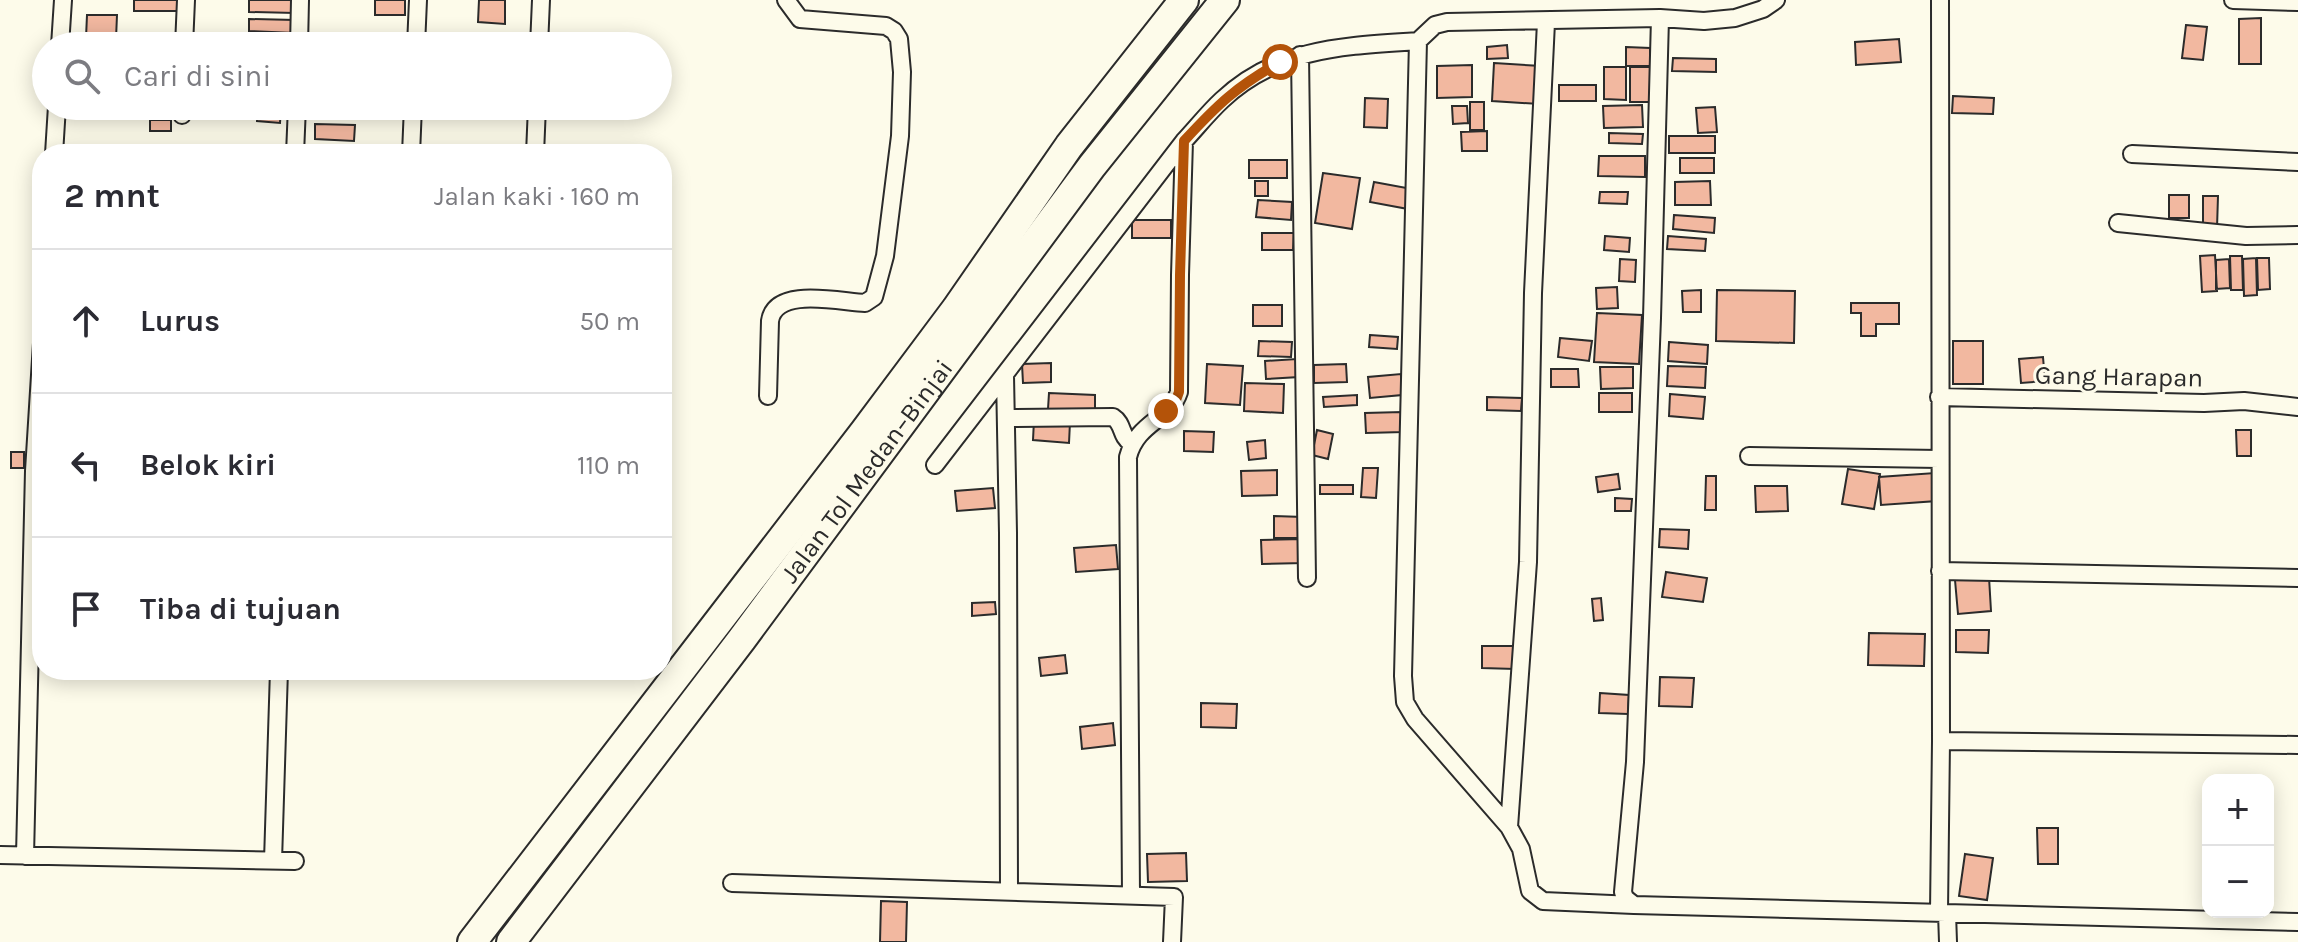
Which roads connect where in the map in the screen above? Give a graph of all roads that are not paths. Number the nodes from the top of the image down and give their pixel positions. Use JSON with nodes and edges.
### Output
{"nodes":[{"id":1,"x":63,"y":0,"type":"edge"},
{"id":2,"x":186,"y":0,"type":"edge"},
{"id":3,"x":300,"y":0,"type":"edge"},
{"id":4,"x":418,"y":0,"type":"edge"},
{"id":5,"x":541,"y":0,"type":"edge"},
{"id":6,"x":786,"y":0,"type":"edge"},
{"id":7,"x":1184,"y":0,"type":"edge"},
{"id":8,"x":1225,"y":0,"type":"edge"},
{"id":9,"x":1776,"y":0,"type":"edge"},
{"id":10,"x":1940,"y":0,"type":"edge"},
{"id":11,"x":2233,"y":0,"type":"edge"},
{"id":12,"x":2298,"y":2,"type":"edge"},
{"id":13,"x":1660,"y":18,"type":"junction"},
{"id":14,"x":1546,"y":22,"type":"junction"},
{"id":15,"x":61,"y":32,"type":"edge"},
{"id":16,"x":185,"y":32,"type":"edge"},
{"id":17,"x":299,"y":32,"type":"edge"},
{"id":18,"x":417,"y":32,"type":"edge"},
{"id":19,"x":540,"y":32,"type":"edge"},
{"id":20,"x":1418,"y":41,"type":"junction"},
{"id":21,"x":1300,"y":55,"type":"junction"},
{"id":22,"x":56,"y":120,"type":"edge"},
{"id":23,"x":296,"y":120,"type":"edge"},
{"id":24,"x":412,"y":120,"type":"edge"},
{"id":25,"x":536,"y":120,"type":"edge"},
{"id":26,"x":1184,"y":141,"type":"junction"},
{"id":27,"x":55,"y":144,"type":"edge"},
{"id":28,"x":295,"y":144,"type":"edge"},
{"id":29,"x":411,"y":144,"type":"edge"},
{"id":30,"x":535,"y":144,"type":"edge"},
{"id":31,"x":2132,"y":154,"type":"dead end"},
{"id":32,"x":2298,"y":162,"type":"edge"},
{"id":33,"x":2118,"y":223,"type":"dead end"},
{"id":34,"x":2298,"y":235,"type":"edge"},
{"id":35,"x":1005,"y":376,"type":"junction"},
{"id":36,"x":768,"y":396,"type":"dead end"},
{"id":37,"x":1939,"y":397,"type":"junction"},
{"id":38,"x":2298,"y":407,"type":"edge"},
{"id":39,"x":1006,"y":418,"type":"junction"},
{"id":40,"x":1131,"y":443,"type":"junction"},
{"id":41,"x":1749,"y":456,"type":"dead end"},
{"id":42,"x":1939,"y":459,"type":"junction"},
{"id":43,"x":935,"y":465,"type":"dead end"},
{"id":44,"x":32,"y":557,"type":"edge"},
{"id":45,"x":1940,"y":571,"type":"junction"},
{"id":46,"x":1307,"y":578,"type":"dead end"},
{"id":47,"x":2298,"y":578,"type":"edge"},
{"id":48,"x":279,"y":680,"type":"edge"},
{"id":49,"x":1941,"y":741,"type":"junction"},
{"id":50,"x":2298,"y":745,"type":"edge"},
{"id":51,"x":1509,"y":827,"type":"junction"},
{"id":52,"x":0,"y":855,"type":"edge"},
{"id":53,"x":25,"y":856,"type":"junction"},
{"id":54,"x":273,"y":861,"type":"junction"},
{"id":55,"x":295,"y":861,"type":"dead end"},
{"id":56,"x":732,"y":883,"type":"dead end"},
{"id":57,"x":1009,"y":892,"type":"junction"},
{"id":58,"x":1131,"y":895,"type":"junction"},
{"id":59,"x":1634,"y":905,"type":"junction"},
{"id":60,"x":1943,"y":912,"type":"junction"},
{"id":61,"x":2298,"y":922,"type":"edge"},
{"id":62,"x":472,"y":942,"type":"edge"},
{"id":63,"x":511,"y":942,"type":"edge"},
{"id":64,"x":1172,"y":942,"type":"edge"},
{"id":65,"x":1948,"y":942,"type":"edge"}],
"edges":[{"from":1,"to":15,"type":"street"},
{"from":2,"to":16,"type":"street"},
{"from":3,"to":17,"type":"street"},
{"from":4,"to":18,"type":"street"},
{"from":5,"to":19,"type":"street"},
{"from":6,"to":36,"type":"street"},
{"from":7,"to":62,"type":"highway","name":"Jalan Tol Medan–Binjai"},
{"from":8,"to":63,"type":"highway","name":"Jalan Tol Medan–Binjai"},
{"from":9,"to":13,"type":"street"},
{"from":10,"to":37,"type":"street"},
{"from":11,"to":12,"type":"street"},
{"from":13,"to":14,"type":"street"},
{"from":13,"to":59,"type":"street"},
{"from":14,"to":20,"type":"street"},
{"from":14,"to":51,"type":"street"},
{"from":20,"to":21,"type":"street"},
{"from":20,"to":51,"type":"street"},
{"from":21,"to":26,"type":"street"},
{"from":21,"to":46,"type":"street"},
{"from":22,"to":27,"type":"street"},
{"from":23,"to":28,"type":"street"},
{"from":24,"to":29,"type":"street"},
{"from":25,"to":30,"type":"street"},
{"from":26,"to":35,"type":"street"},
{"from":26,"to":40,"type":"street"},
{"from":31,"to":32,"type":"street"},
{"from":33,"to":34,"type":"street"},
{"from":35,"to":39,"type":"street"},
{"from":35,"to":43,"type":"street"},
{"from":37,"to":38,"type":"street","name":"Gang Harapan"},
{"from":37,"to":42,"type":"street"},
{"from":39,"to":40,"type":"street"},
{"from":39,"to":57,"type":"street"},
{"from":40,"to":58,"type":"street"},
{"from":41,"to":42,"type":"street"},
{"from":42,"to":45,"type":"street"},
{"from":44,"to":53,"type":"street"},
{"from":45,"to":47,"type":"street"},
{"from":45,"to":49,"type":"street"},
{"from":48,"to":54,"type":"street"},
{"from":49,"to":50,"type":"street"},
{"from":49,"to":60,"type":"street"},
{"from":51,"to":59,"type":"street"},
{"from":52,"to":53,"type":"street"},
{"from":53,"to":54,"type":"street"},
{"from":54,"to":55,"type":"street"},
{"from":56,"to":57,"type":"street"},
{"from":57,"to":58,"type":"street"},
{"from":58,"to":64,"type":"street"},
{"from":59,"to":60,"type":"street"},
{"from":60,"to":61,"type":"street"},
{"from":60,"to":65,"type":"street"}]}
